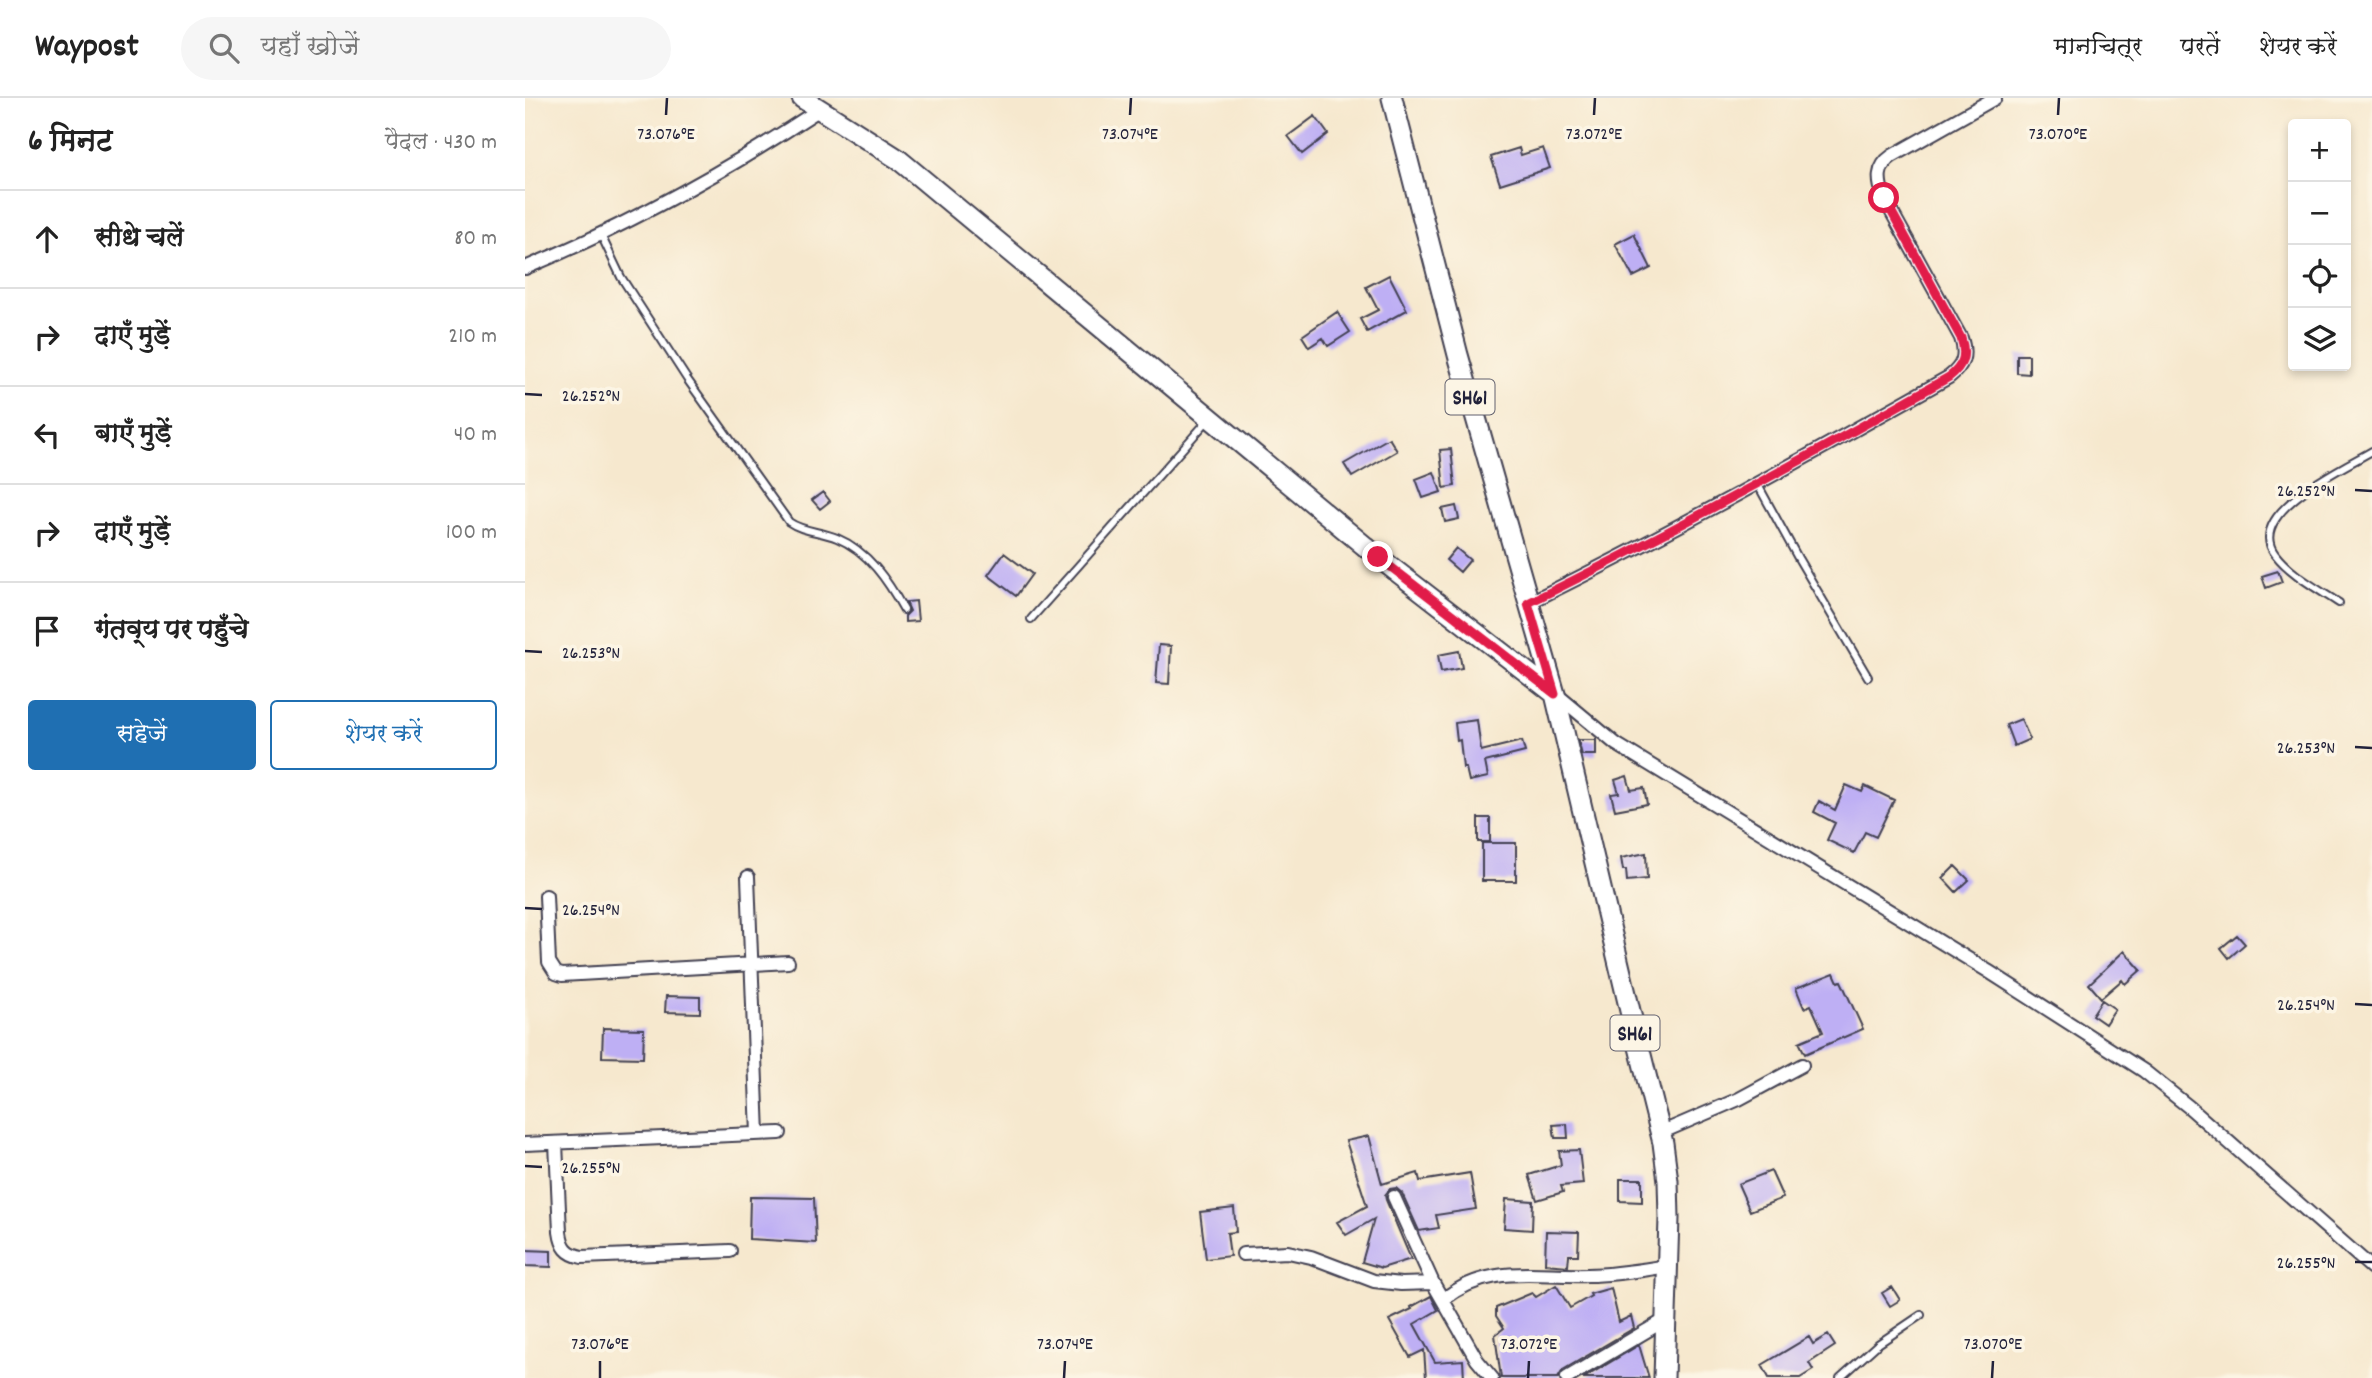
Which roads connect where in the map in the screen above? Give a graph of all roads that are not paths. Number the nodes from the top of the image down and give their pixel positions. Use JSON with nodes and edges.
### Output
{"nodes":[{"id":1,"x":802,"y":98,"type":"edge"},
{"id":2,"x":1392,"y":98,"type":"edge"},
{"id":3,"x":1995,"y":98,"type":"edge"},
{"id":4,"x":820,"y":109,"type":"junction"},
{"id":5,"x":601,"y":235,"type":"junction"},
{"id":6,"x":525,"y":268,"type":"edge"},
{"id":7,"x":1210,"y":418,"type":"junction"},
{"id":8,"x":2372,"y":451,"type":"edge"},
{"id":9,"x":1758,"y":485,"type":"junction"},
{"id":10,"x":1528,"y":603,"type":"junction"},
{"id":11,"x":2339,"y":603,"type":"dead end"},
{"id":12,"x":904,"y":610,"type":"dead end"},
{"id":13,"x":1031,"y":620,"type":"dead end"},
{"id":14,"x":1868,"y":677,"type":"dead end"},
{"id":15,"x":1555,"y":694,"type":"junction"},
{"id":16,"x":748,"y":877,"type":"dead end"},
{"id":17,"x":546,"y":896,"type":"dead end"},
{"id":18,"x":787,"y":961,"type":"dead end"},
{"id":19,"x":751,"y":964,"type":"junction"},
{"id":20,"x":1802,"y":1065,"type":"dead end"},
{"id":21,"x":780,"y":1133,"type":"dead end"},
{"id":22,"x":1660,"y":1133,"type":"junction"},
{"id":23,"x":758,"y":1134,"type":"junction"},
{"id":24,"x":556,"y":1143,"type":"junction"},
{"id":25,"x":525,"y":1144,"type":"edge"},
{"id":26,"x":1394,"y":1197,"type":"dead end"},
{"id":27,"x":730,"y":1251,"type":"dead end"},
{"id":28,"x":1243,"y":1254,"type":"dead end"},
{"id":29,"x":1668,"y":1266,"type":"junction"},
{"id":30,"x":2372,"y":1268,"type":"edge"},
{"id":31,"x":1433,"y":1283,"type":"junction"},
{"id":32,"x":1444,"y":1299,"type":"junction"},
{"id":33,"x":1921,"y":1315,"type":"dead end"},
{"id":34,"x":1665,"y":1320,"type":"junction"},
{"id":35,"x":1492,"y":1378,"type":"edge"},
{"id":36,"x":1567,"y":1378,"type":"edge"},
{"id":37,"x":1664,"y":1378,"type":"edge"},
{"id":38,"x":1840,"y":1378,"type":"edge"}],
"edges":[{"from":1,"to":4,"type":"main road"},
{"from":2,"to":10,"type":"main road","number":"SH61"},
{"from":3,"to":9,"type":"street"},
{"from":4,"to":5,"type":"street"},
{"from":4,"to":7,"type":"main road"},
{"from":5,"to":6,"type":"street"},
{"from":5,"to":12,"type":"lane"},
{"from":7,"to":13,"type":"lane"},
{"from":7,"to":15,"type":"main road"},
{"from":8,"to":11,"type":"lane"},
{"from":9,"to":10,"type":"street"},
{"from":9,"to":14,"type":"lane"},
{"from":10,"to":15,"type":"main road","number":"SH61"},
{"from":15,"to":22,"type":"main road","number":"SH61"},
{"from":15,"to":30,"type":"street"},
{"from":16,"to":19,"type":"street"},
{"from":17,"to":19,"type":"street"},
{"from":18,"to":19,"type":"street"},
{"from":19,"to":23,"type":"street"},
{"from":20,"to":22,"type":"street"},
{"from":21,"to":23,"type":"street"},
{"from":22,"to":29,"type":"main road","number":"SH61"},
{"from":23,"to":24,"type":"street"},
{"from":24,"to":25,"type":"street"},
{"from":24,"to":27,"type":"street"},
{"from":26,"to":31,"type":"street"},
{"from":28,"to":31,"type":"street"},
{"from":29,"to":32,"type":"street"},
{"from":29,"to":34,"type":"main road","number":"SH61"},
{"from":31,"to":32,"type":"street"},
{"from":32,"to":35,"type":"street"},
{"from":33,"to":38,"type":"lane"},
{"from":34,"to":36,"type":"street"},
{"from":34,"to":37,"type":"main road","number":"SH61"}]}
